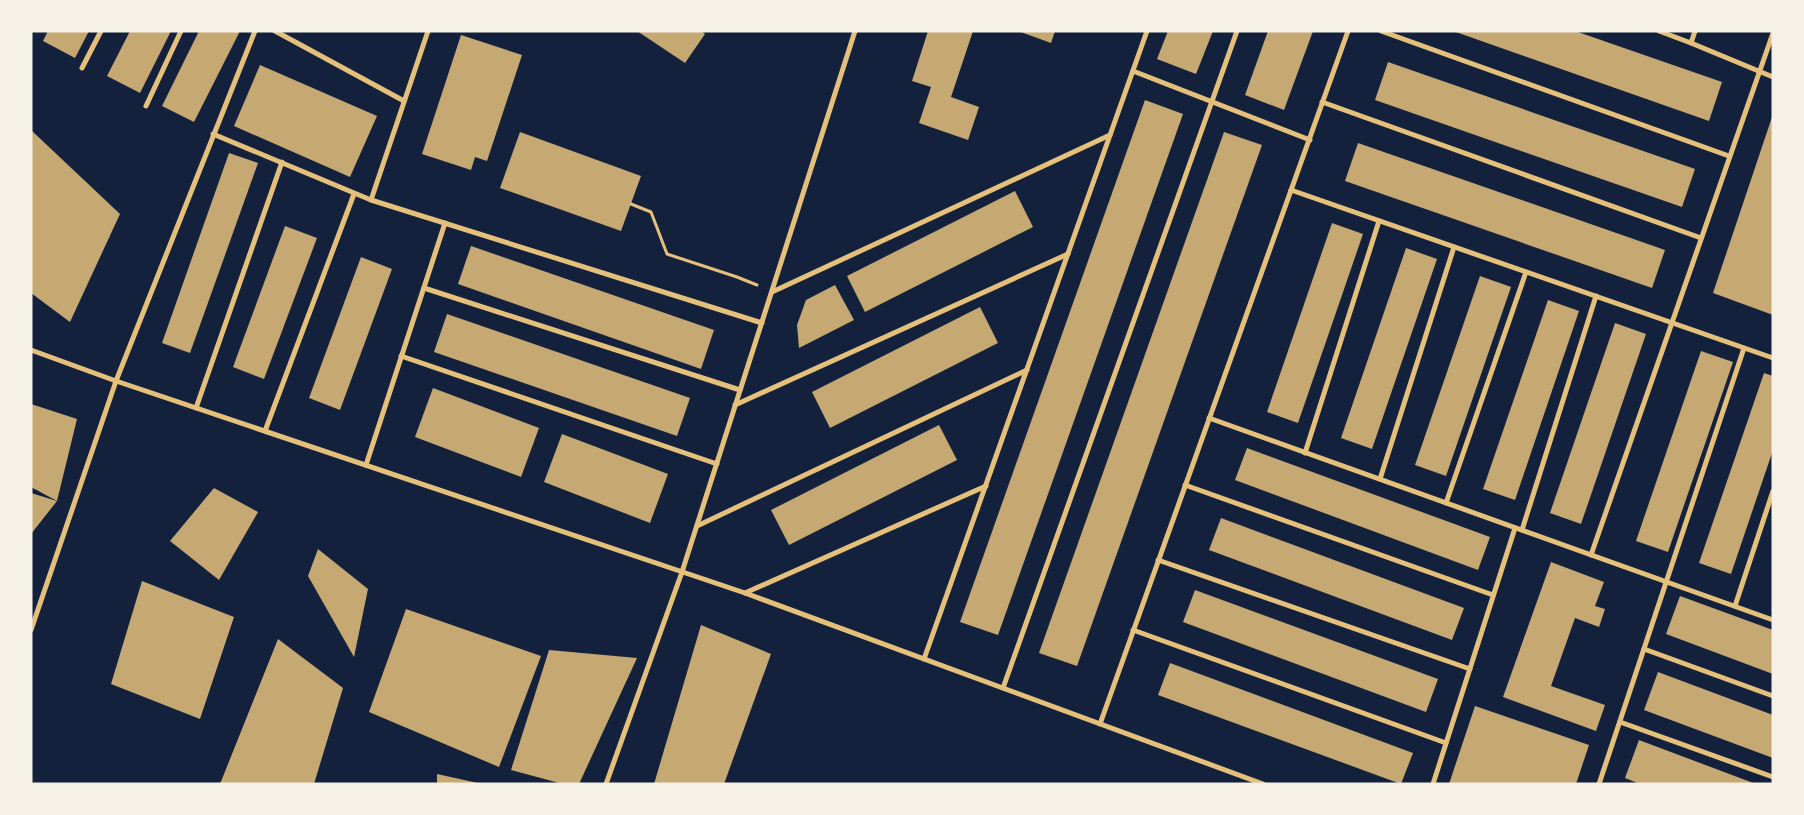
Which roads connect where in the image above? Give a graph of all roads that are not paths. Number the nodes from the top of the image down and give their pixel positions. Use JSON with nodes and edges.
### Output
{"nodes":[{"id":1,"x":101,"y":31,"type":"edge"},
{"id":2,"x":181,"y":31,"type":"edge"},
{"id":3,"x":255,"y":31,"type":"edge"},
{"id":4,"x":275,"y":31,"type":"edge"},
{"id":5,"x":428,"y":31,"type":"edge"},
{"id":6,"x":855,"y":31,"type":"edge"},
{"id":7,"x":1147,"y":31,"type":"edge"},
{"id":8,"x":1237,"y":31,"type":"edge"},
{"id":9,"x":1348,"y":31,"type":"edge"},
{"id":10,"x":1381,"y":31,"type":"edge"},
{"id":11,"x":1658,"y":31,"type":"edge"},
{"id":12,"x":1695,"y":31,"type":"edge"},
{"id":13,"x":1773,"y":33,"type":"edge"},
{"id":14,"x":1691,"y":43,"type":"junction"},
{"id":15,"x":82,"y":68,"type":"dead end"},
{"id":16,"x":1133,"y":71,"type":"junction"},
{"id":17,"x":1759,"y":72,"type":"junction"},
{"id":18,"x":1773,"y":77,"type":"edge"},
{"id":19,"x":404,"y":101,"type":"junction"},
{"id":20,"x":1212,"y":102,"type":"junction"},
{"id":21,"x":1322,"y":102,"type":"junction"},
{"id":22,"x":146,"y":106,"type":"dead end"},
{"id":23,"x":213,"y":134,"type":"junction"},
{"id":24,"x":1110,"y":135,"type":"junction"},
{"id":25,"x":1310,"y":140,"type":"junction"},
{"id":26,"x":1730,"y":156,"type":"junction"},
{"id":27,"x":282,"y":162,"type":"junction"},
{"id":28,"x":1291,"y":190,"type":"junction"},
{"id":29,"x":354,"y":194,"type":"junction"},
{"id":30,"x":371,"y":200,"type":"junction"},
{"id":31,"x":1379,"y":221,"type":"junction"},
{"id":32,"x":445,"y":223,"type":"junction"},
{"id":33,"x":1701,"y":238,"type":"junction"},
{"id":34,"x":1454,"y":247,"type":"junction"},
{"id":35,"x":1068,"y":254,"type":"junction"},
{"id":36,"x":1526,"y":272,"type":"junction"},
{"id":37,"x":424,"y":288,"type":"junction"},
{"id":38,"x":772,"y":292,"type":"junction"},
{"id":39,"x":1596,"y":296,"type":"junction"},
{"id":40,"x":1672,"y":322,"type":"junction"},
{"id":41,"x":762,"y":323,"type":"junction"},
{"id":42,"x":1744,"y":348,"type":"junction"},
{"id":43,"x":31,"y":350,"type":"edge"},
{"id":44,"x":401,"y":356,"type":"junction"},
{"id":45,"x":1773,"y":358,"type":"edge"},
{"id":46,"x":1027,"y":370,"type":"junction"},
{"id":47,"x":116,"y":381,"type":"junction"},
{"id":48,"x":740,"y":390,"type":"junction"},
{"id":49,"x":736,"y":405,"type":"junction"},
{"id":50,"x":196,"y":408,"type":"junction"},
{"id":51,"x":1209,"y":418,"type":"junction"},
{"id":52,"x":265,"y":431,"type":"junction"},
{"id":53,"x":1305,"y":453,"type":"junction"},
{"id":54,"x":717,"y":464,"type":"junction"},
{"id":55,"x":366,"y":466,"type":"junction"},
{"id":56,"x":1380,"y":479,"type":"junction"},
{"id":57,"x":1185,"y":485,"type":"junction"},
{"id":58,"x":986,"y":486,"type":"junction"},
{"id":59,"x":1773,"y":491,"type":"edge"},
{"id":60,"x":1446,"y":503,"type":"junction"},
{"id":61,"x":697,"y":526,"type":"junction"},
{"id":62,"x":1515,"y":528,"type":"junction"},
{"id":63,"x":1522,"y":530,"type":"junction"},
{"id":64,"x":1591,"y":554,"type":"junction"},
{"id":65,"x":1158,"y":560,"type":"junction"},
{"id":66,"x":682,"y":572,"type":"junction"},
{"id":67,"x":1666,"y":582,"type":"junction"},
{"id":68,"x":745,"y":594,"type":"junction"},
{"id":69,"x":1493,"y":595,"type":"junction"},
{"id":70,"x":1734,"y":606,"type":"junction"},
{"id":71,"x":1773,"y":620,"type":"edge"},
{"id":72,"x":31,"y":630,"type":"edge"},
{"id":73,"x":1133,"y":630,"type":"junction"},
{"id":74,"x":1644,"y":649,"type":"junction"},
{"id":75,"x":924,"y":659,"type":"junction"},
{"id":76,"x":1470,"y":669,"type":"junction"},
{"id":77,"x":1003,"y":688,"type":"junction"},
{"id":78,"x":1773,"y":696,"type":"edge"},
{"id":79,"x":1620,"y":722,"type":"junction"},
{"id":80,"x":1100,"y":724,"type":"junction"},
{"id":81,"x":1446,"y":743,"type":"junction"},
{"id":82,"x":1773,"y":777,"type":"edge"},
{"id":83,"x":606,"y":784,"type":"edge"},
{"id":84,"x":1263,"y":784,"type":"edge"},
{"id":85,"x":1432,"y":784,"type":"edge"},
{"id":86,"x":1599,"y":784,"type":"edge"}],
"edges":[{"from":1,"to":15,"type":"street"},
{"from":2,"to":22,"type":"street"},
{"from":3,"to":23,"type":"street"},
{"from":4,"to":19,"type":"street"},
{"from":5,"to":19,"type":"street"},
{"from":6,"to":38,"type":"street"},
{"from":7,"to":16,"type":"street"},
{"from":8,"to":20,"type":"street"},
{"from":9,"to":21,"type":"street"},
{"from":10,"to":26,"type":"street"},
{"from":11,"to":14,"type":"street"},
{"from":12,"to":14,"type":"street"},
{"from":13,"to":17,"type":"street"},
{"from":14,"to":17,"type":"street"},
{"from":16,"to":20,"type":"street"},
{"from":16,"to":24,"type":"street"},
{"from":17,"to":18,"type":"street"},
{"from":17,"to":26,"type":"street"},
{"from":19,"to":30,"type":"street"},
{"from":20,"to":25,"type":"street"},
{"from":20,"to":77,"type":"street"},
{"from":21,"to":25,"type":"street"},
{"from":21,"to":33,"type":"street"},
{"from":23,"to":27,"type":"street"},
{"from":23,"to":47,"type":"street"},
{"from":24,"to":35,"type":"street"},
{"from":24,"to":38,"type":"street"},
{"from":25,"to":28,"type":"street"},
{"from":26,"to":33,"type":"street"},
{"from":27,"to":29,"type":"street"},
{"from":27,"to":50,"type":"street"},
{"from":28,"to":31,"type":"street"},
{"from":28,"to":51,"type":"street"},
{"from":29,"to":30,"type":"street"},
{"from":29,"to":52,"type":"street"},
{"from":30,"to":32,"type":"street"},
{"from":31,"to":34,"type":"street"},
{"from":31,"to":53,"type":"street"},
{"from":32,"to":37,"type":"street"},
{"from":32,"to":41,"type":"street"},
{"from":33,"to":40,"type":"street"},
{"from":34,"to":36,"type":"street"},
{"from":34,"to":56,"type":"street"},
{"from":35,"to":46,"type":"street"},
{"from":35,"to":49,"type":"street"},
{"from":36,"to":39,"type":"street"},
{"from":36,"to":60,"type":"street"},
{"from":37,"to":44,"type":"street"},
{"from":37,"to":48,"type":"street"},
{"from":38,"to":41,"type":"street"},
{"from":39,"to":40,"type":"street"},
{"from":39,"to":63,"type":"street"},
{"from":40,"to":42,"type":"street"},
{"from":40,"to":64,"type":"street"},
{"from":41,"to":48,"type":"street"},
{"from":42,"to":45,"type":"street"},
{"from":42,"to":67,"type":"street"},
{"from":43,"to":47,"type":"street"},
{"from":44,"to":54,"type":"street"},
{"from":44,"to":55,"type":"street"},
{"from":46,"to":58,"type":"street"},
{"from":46,"to":61,"type":"street"},
{"from":47,"to":50,"type":"street"},
{"from":47,"to":72,"type":"street"},
{"from":48,"to":49,"type":"street"},
{"from":49,"to":54,"type":"street"},
{"from":50,"to":52,"type":"street"},
{"from":51,"to":53,"type":"street"},
{"from":51,"to":57,"type":"street"},
{"from":52,"to":55,"type":"street"},
{"from":53,"to":56,"type":"street"},
{"from":54,"to":61,"type":"street"},
{"from":55,"to":66,"type":"street"},
{"from":56,"to":60,"type":"street"},
{"from":57,"to":65,"type":"street"},
{"from":57,"to":69,"type":"street"},
{"from":58,"to":68,"type":"street"},
{"from":58,"to":75,"type":"street"},
{"from":59,"to":70,"type":"street"},
{"from":60,"to":62,"type":"street"},
{"from":61,"to":66,"type":"street"},
{"from":62,"to":63,"type":"street"},
{"from":62,"to":69,"type":"street"},
{"from":63,"to":64,"type":"street"},
{"from":64,"to":67,"type":"street"},
{"from":65,"to":73,"type":"street"},
{"from":65,"to":76,"type":"street"},
{"from":66,"to":68,"type":"street"},
{"from":66,"to":83,"type":"street"},
{"from":67,"to":70,"type":"street"},
{"from":67,"to":74,"type":"street"},
{"from":68,"to":75,"type":"street"},
{"from":69,"to":76,"type":"street"},
{"from":70,"to":71,"type":"street"},
{"from":73,"to":80,"type":"street"},
{"from":73,"to":81,"type":"street"},
{"from":74,"to":78,"type":"street"},
{"from":74,"to":79,"type":"street"},
{"from":75,"to":77,"type":"street"},
{"from":76,"to":81,"type":"street"},
{"from":77,"to":80,"type":"street"},
{"from":79,"to":82,"type":"street"},
{"from":79,"to":86,"type":"street"},
{"from":80,"to":84,"type":"street"},
{"from":81,"to":85,"type":"street"}]}
